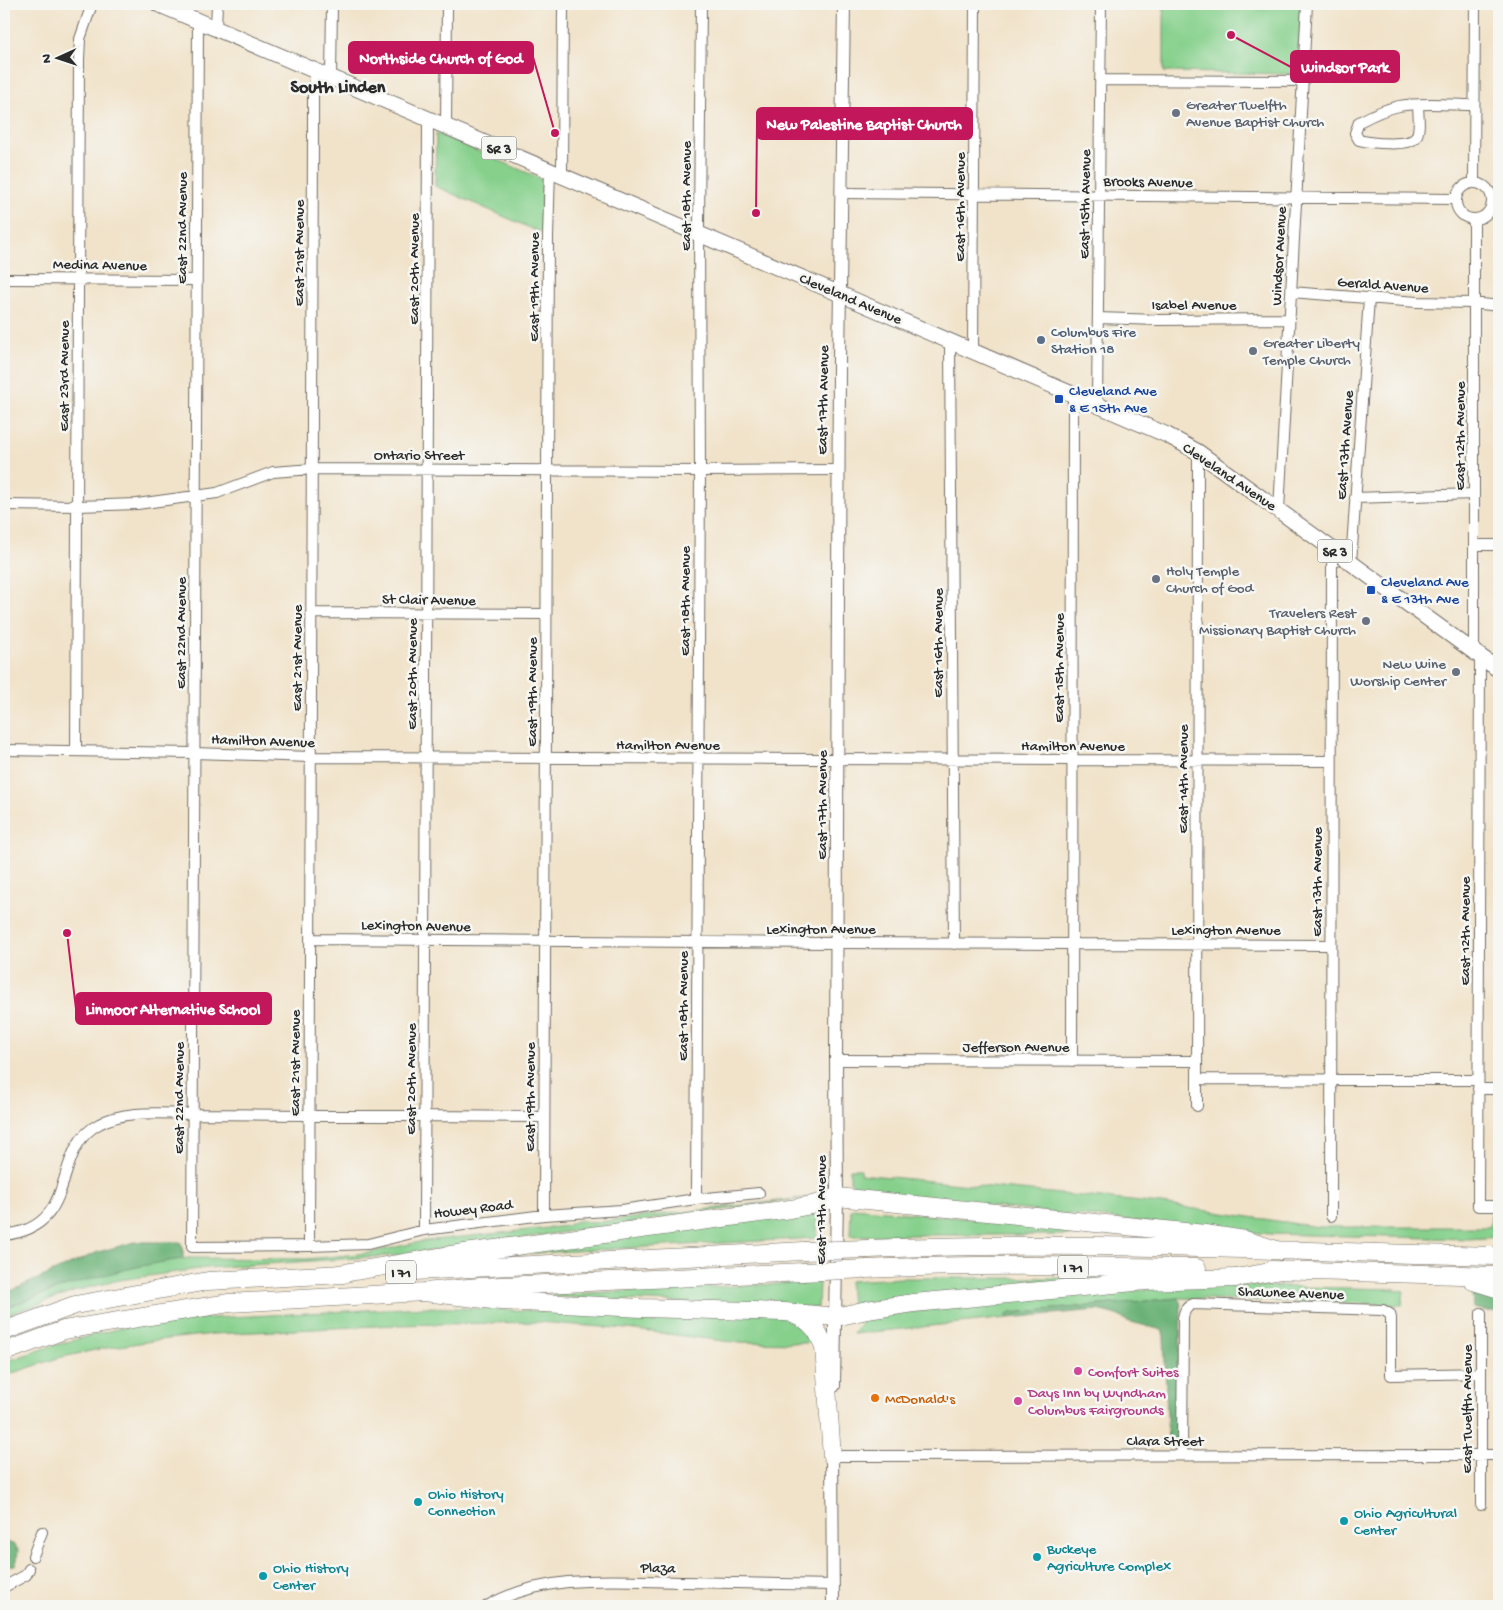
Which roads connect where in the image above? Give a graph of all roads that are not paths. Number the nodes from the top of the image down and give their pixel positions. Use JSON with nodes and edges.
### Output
{"nodes":[{"id":1,"x":92,"y":4,"type":"edge"},
{"id":2,"x":158,"y":4,"type":"edge"},
{"id":3,"x":217,"y":4,"type":"edge"},
{"id":4,"x":332,"y":4,"type":"edge"},
{"id":5,"x":447,"y":4,"type":"edge"},
{"id":6,"x":564,"y":4,"type":"edge"},
{"id":7,"x":702,"y":4,"type":"edge"},
{"id":8,"x":844,"y":4,"type":"edge"},
{"id":9,"x":975,"y":4,"type":"edge"},
{"id":10,"x":1101,"y":4,"type":"edge"},
{"id":11,"x":1307,"y":4,"type":"edge"},
{"id":12,"x":1475,"y":4,"type":"edge"},
{"id":13,"x":198,"y":20,"type":"junction"},
{"id":14,"x":216,"y":28,"type":"junction"},
{"id":15,"x":316,"y":70,"type":"junction"},
{"id":16,"x":331,"y":77,"type":"junction"},
{"id":17,"x":1100,"y":80,"type":"junction"},
{"id":18,"x":1303,"y":81,"type":"junction"},
{"id":19,"x":1418,"y":105,"type":"junction"},
{"id":20,"x":1474,"y":106,"type":"junction"},
{"id":21,"x":428,"y":118,"type":"junction"},
{"id":22,"x":446,"y":126,"type":"junction"},
{"id":23,"x":556,"y":173,"type":"junction"},
{"id":24,"x":1474,"y":182,"type":"junction"},
{"id":25,"x":841,"y":193,"type":"junction"},
{"id":26,"x":974,"y":195,"type":"junction"},
{"id":27,"x":1099,"y":196,"type":"junction"},
{"id":28,"x":1296,"y":198,"type":"junction"},
{"id":29,"x":1455,"y":199,"type":"junction"},
{"id":30,"x":1496,"y":201,"type":"edge"},
{"id":31,"x":1474,"y":219,"type":"junction"},
{"id":32,"x":700,"y":234,"type":"junction"},
{"id":33,"x":4,"y":279,"type":"edge"},
{"id":34,"x":78,"y":279,"type":"junction"},
{"id":35,"x":196,"y":280,"type":"junction"},
{"id":36,"x":1291,"y":292,"type":"junction"},
{"id":37,"x":840,"y":294,"type":"junction"},
{"id":38,"x":1369,"y":298,"type":"junction"},
{"id":39,"x":1473,"y":303,"type":"junction"},
{"id":40,"x":1499,"y":306,"type":"edge"},
{"id":41,"x":1098,"y":318,"type":"junction"},
{"id":42,"x":1290,"y":319,"type":"junction"},
{"id":43,"x":950,"y":341,"type":"junction"},
{"id":44,"x":973,"y":351,"type":"junction"},
{"id":45,"x":1073,"y":394,"type":"junction"},
{"id":46,"x":1097,"y":404,"type":"junction"},
{"id":47,"x":1198,"y":452,"type":"junction"},
{"id":48,"x":312,"y":469,"type":"junction"},
{"id":49,"x":427,"y":469,"type":"junction"},
{"id":50,"x":548,"y":470,"type":"junction"},
{"id":51,"x":838,"y":470,"type":"junction"},
{"id":52,"x":700,"y":471,"type":"junction"},
{"id":53,"x":1474,"y":494,"type":"junction"},
{"id":54,"x":196,"y":496,"type":"junction"},
{"id":55,"x":1355,"y":498,"type":"junction"},
{"id":56,"x":4,"y":505,"type":"edge"},
{"id":57,"x":78,"y":506,"type":"junction"},
{"id":58,"x":1279,"y":510,"type":"junction"},
{"id":59,"x":1474,"y":545,"type":"junction"},
{"id":60,"x":1499,"y":545,"type":"edge"},
{"id":61,"x":1332,"y":548,"type":"junction"},
{"id":62,"x":1351,"y":563,"type":"junction"},
{"id":63,"x":311,"y":613,"type":"junction"},
{"id":64,"x":426,"y":614,"type":"junction"},
{"id":65,"x":546,"y":614,"type":"junction"},
{"id":66,"x":1477,"y":654,"type":"junction"},
{"id":67,"x":1499,"y":670,"type":"edge"},
{"id":68,"x":4,"y":750,"type":"edge"},
{"id":69,"x":76,"y":751,"type":"junction"},
{"id":70,"x":194,"y":753,"type":"junction"},
{"id":71,"x":310,"y":757,"type":"junction"},
{"id":72,"x":426,"y":758,"type":"junction"},
{"id":73,"x":546,"y":758,"type":"junction"},
{"id":74,"x":698,"y":759,"type":"junction"},
{"id":75,"x":837,"y":760,"type":"junction"},
{"id":76,"x":953,"y":760,"type":"junction"},
{"id":77,"x":1073,"y":760,"type":"junction"},
{"id":78,"x":1197,"y":761,"type":"junction"},
{"id":79,"x":1332,"y":761,"type":"junction"},
{"id":80,"x":310,"y":939,"type":"junction"},
{"id":81,"x":425,"y":941,"type":"junction"},
{"id":82,"x":545,"y":941,"type":"junction"},
{"id":83,"x":697,"y":942,"type":"junction"},
{"id":84,"x":836,"y":943,"type":"junction"},
{"id":85,"x":954,"y":944,"type":"junction"},
{"id":86,"x":1072,"y":944,"type":"junction"},
{"id":87,"x":1197,"y":944,"type":"junction"},
{"id":88,"x":1331,"y":944,"type":"junction"},
{"id":89,"x":836,"y":1060,"type":"junction"},
{"id":90,"x":1072,"y":1061,"type":"junction"},
{"id":91,"x":1197,"y":1061,"type":"junction"},
{"id":92,"x":1197,"y":1079,"type":"junction"},
{"id":93,"x":1331,"y":1079,"type":"junction"},
{"id":94,"x":1478,"y":1084,"type":"junction"},
{"id":95,"x":1499,"y":1089,"type":"edge"},
{"id":96,"x":1197,"y":1106,"type":"dead end"},
{"id":97,"x":193,"y":1114,"type":"junction"},
{"id":98,"x":309,"y":1116,"type":"junction"},
{"id":99,"x":424,"y":1116,"type":"junction"},
{"id":100,"x":544,"y":1117,"type":"junction"},
{"id":101,"x":759,"y":1193,"type":"dead end"},
{"id":102,"x":837,"y":1198,"type":"junction"},
{"id":103,"x":696,"y":1199,"type":"junction"},
{"id":104,"x":1499,"y":1206,"type":"edge"},
{"id":105,"x":544,"y":1215,"type":"junction"},
{"id":106,"x":1331,"y":1216,"type":"dead end"},
{"id":107,"x":424,"y":1230,"type":"junction"},
{"id":108,"x":4,"y":1235,"type":"edge"},
{"id":109,"x":309,"y":1246,"type":"junction"},
{"id":110,"x":192,"y":1247,"type":"joint"},
{"id":111,"x":1499,"y":1247,"type":"edge"},
{"id":112,"x":1280,"y":1251,"type":"junction"},
{"id":113,"x":1455,"y":1255,"type":"junction"},
{"id":114,"x":1499,"y":1256,"type":"edge"},
{"id":115,"x":1281,"y":1270,"type":"junction"},
{"id":116,"x":332,"y":1275,"type":"junction"},
{"id":117,"x":1453,"y":1275,"type":"junction"},
{"id":118,"x":1499,"y":1276,"type":"edge"},
{"id":119,"x":1499,"y":1289,"type":"edge"},
{"id":120,"x":424,"y":1292,"type":"junction"},
{"id":121,"x":785,"y":1312,"type":"junction"},
{"id":122,"x":1481,"y":1312,"type":"dead end"},
{"id":123,"x":836,"y":1317,"type":"junction"},
{"id":124,"x":4,"y":1331,"type":"edge"},
{"id":125,"x":4,"y":1352,"type":"edge"},
{"id":126,"x":1481,"y":1373,"type":"junction"},
{"id":127,"x":1182,"y":1455,"type":"junction"},
{"id":128,"x":1481,"y":1455,"type":"junction"},
{"id":129,"x":1499,"y":1455,"type":"edge"},
{"id":130,"x":832,"y":1456,"type":"junction"},
{"id":131,"x":1480,"y":1505,"type":"dead end"},
{"id":132,"x":42,"y":1532,"type":"dead end"},
{"id":133,"x":33,"y":1556,"type":"dead end"},
{"id":134,"x":29,"y":1569,"type":"dead end"},
{"id":135,"x":833,"y":1585,"type":"junction"},
{"id":136,"x":4,"y":1587,"type":"edge"},
{"id":137,"x":487,"y":1606,"type":"edge"},
{"id":138,"x":833,"y":1606,"type":"edge"}],
"edges":[{"from":1,"to":34,"type":"street","name":"East 23rd Avenue"},
{"from":2,"to":13,"type":"main road","name":"Cleveland Avenue","number":"SR 3"},
{"from":3,"to":14,"type":"street"},
{"from":4,"to":16,"type":"street"},
{"from":5,"to":22,"type":"street"},
{"from":6,"to":23,"type":"street","name":"East 19th Avenue"},
{"from":7,"to":32,"type":"street","name":"East 18th Avenue"},
{"from":8,"to":25,"type":"street","name":"East 17th Avenue"},
{"from":9,"to":26,"type":"street","name":"East 16th Avenue"},
{"from":10,"to":17,"type":"street","name":"East 15th Avenue"},
{"from":11,"to":18,"type":"street","name":"Windsor Avenue"},
{"from":12,"to":20,"type":"street"},
{"from":13,"to":14,"type":"main road","name":"Cleveland Avenue","number":"SR 3"},
{"from":13,"to":35,"type":"street","name":"East 22nd Avenue"},
{"from":14,"to":15,"type":"main road","name":"Cleveland Avenue","number":"SR 3"},
{"from":15,"to":16,"type":"main road","name":"Cleveland Avenue","number":"SR 3"},
{"from":15,"to":48,"type":"street","name":"East 21st Avenue"},
{"from":16,"to":21,"type":"main road","name":"Cleveland Avenue","number":"SR 3"},
{"from":17,"to":18,"type":"street"},
{"from":17,"to":27,"type":"street","name":"East 15th Avenue"},
{"from":18,"to":28,"type":"street","name":"Windsor Avenue"},
{"from":19,"to":19,"type":"street"},
{"from":19,"to":20,"type":"street"},
{"from":20,"to":24,"type":"street"},
{"from":21,"to":22,"type":"main road","name":"Cleveland Avenue","number":"SR 3"},
{"from":21,"to":49,"type":"street","name":"East 20th Avenue"},
{"from":22,"to":23,"type":"main road","name":"Cleveland Avenue","number":"SR 3"},
{"from":23,"to":32,"type":"main road","name":"Cleveland Avenue","number":"SR 3"},
{"from":23,"to":50,"type":"street","name":"East 19th Avenue"},
{"from":24,"to":29,"type":"street"},
{"from":24,"to":30,"type":"street"},
{"from":25,"to":26,"type":"street","name":"Brooks Avenue"},
{"from":25,"to":37,"type":"street","name":"East 17th Avenue"},
{"from":26,"to":27,"type":"street","name":"Brooks Avenue"},
{"from":26,"to":44,"type":"street","name":"East 16th Avenue"},
{"from":27,"to":28,"type":"street","name":"Brooks Avenue"},
{"from":27,"to":41,"type":"street","name":"East 15th Avenue"},
{"from":28,"to":29,"type":"street","name":"Brooks Avenue"},
{"from":28,"to":36,"type":"street","name":"Windsor Avenue"},
{"from":29,"to":31,"type":"street"},
{"from":30,"to":31,"type":"street"},
{"from":31,"to":39,"type":"street","name":"East 12th Avenue"},
{"from":32,"to":37,"type":"main road","name":"Cleveland Avenue","number":"SR 3"},
{"from":32,"to":52,"type":"street","name":"East 18th Avenue"},
{"from":33,"to":34,"type":"street","name":"Medina Avenue"},
{"from":34,"to":35,"type":"street","name":"Medina Avenue"},
{"from":34,"to":57,"type":"street","name":"East 23rd Avenue"},
{"from":35,"to":54,"type":"street","name":"East 22nd Avenue"},
{"from":36,"to":38,"type":"street","name":"Gerald Avenue"},
{"from":36,"to":42,"type":"street","name":"Windsor Avenue"},
{"from":37,"to":43,"type":"main road","name":"Cleveland Avenue","number":"SR 3"},
{"from":37,"to":51,"type":"street","name":"East 17th Avenue"},
{"from":38,"to":39,"type":"street","name":"Gerald Avenue"},
{"from":38,"to":55,"type":"street","name":"East 13th Avenue"},
{"from":39,"to":40,"type":"street","name":"Gerald Avenue"},
{"from":39,"to":53,"type":"street","name":"East 12th Avenue"},
{"from":41,"to":42,"type":"street","name":"Isabel Avenue"},
{"from":41,"to":46,"type":"street","name":"East 15th Avenue"},
{"from":42,"to":58,"type":"street","name":"Windsor Avenue"},
{"from":43,"to":44,"type":"main road","name":"Cleveland Avenue","number":"SR 3"},
{"from":43,"to":76,"type":"street","name":"East 16th Avenue"},
{"from":44,"to":45,"type":"main road","name":"Cleveland Avenue","number":"SR 3"},
{"from":45,"to":46,"type":"main road","name":"Cleveland Avenue","number":"SR 3"},
{"from":45,"to":77,"type":"street","name":"East 15th Avenue"},
{"from":46,"to":47,"type":"main road","name":"Cleveland Avenue","number":"SR 3"},
{"from":47,"to":58,"type":"main road","name":"Cleveland Avenue","number":"SR 3"},
{"from":47,"to":78,"type":"street","name":"East 14th Avenue"},
{"from":48,"to":49,"type":"street","name":"Ontario Street"},
{"from":48,"to":54,"type":"street","name":"Ontario Street"},
{"from":48,"to":63,"type":"street","name":"East 21st Avenue"},
{"from":49,"to":50,"type":"street","name":"Ontario Street"},
{"from":49,"to":64,"type":"street","name":"East 20th Avenue"},
{"from":50,"to":52,"type":"street","name":"Ontario Street"},
{"from":50,"to":65,"type":"street","name":"East 19th Avenue"},
{"from":51,"to":52,"type":"street","name":"Ontario Street"},
{"from":51,"to":75,"type":"street","name":"East 17th Avenue"},
{"from":52,"to":74,"type":"street","name":"East 18th Avenue"},
{"from":53,"to":55,"type":"street"},
{"from":53,"to":59,"type":"street","name":"East 12th Avenue"},
{"from":54,"to":57,"type":"street","name":"Ontario Street"},
{"from":54,"to":70,"type":"street","name":"East 22nd Avenue"},
{"from":55,"to":62,"type":"street","name":"East 13th Avenue"},
{"from":56,"to":57,"type":"street","name":"Ontario Street"},
{"from":57,"to":69,"type":"street","name":"East 23rd Avenue"},
{"from":58,"to":61,"type":"main road","name":"Cleveland Avenue","number":"SR 3"},
{"from":59,"to":60,"type":"street"},
{"from":59,"to":66,"type":"street","name":"East 12th Avenue"},
{"from":61,"to":62,"type":"main road","name":"Cleveland Avenue","number":"SR 3"},
{"from":61,"to":79,"type":"street","name":"East 13th Avenue"},
{"from":62,"to":66,"type":"main road","name":"Cleveland Avenue","number":"SR 3"},
{"from":63,"to":64,"type":"street","name":"St Clair Avenue"},
{"from":63,"to":71,"type":"street","name":"East 21st Avenue"},
{"from":64,"to":65,"type":"street","name":"St Clair Avenue"},
{"from":64,"to":72,"type":"street","name":"East 20th Avenue"},
{"from":65,"to":73,"type":"street","name":"East 19th Avenue"},
{"from":66,"to":67,"type":"main road","name":"Cleveland Avenue","number":"SR 3"},
{"from":66,"to":94,"type":"street","name":"East 12th Avenue"},
{"from":68,"to":69,"type":"street","name":"Hamilton Avenue"},
{"from":69,"to":70,"type":"street","name":"Hamilton Avenue"},
{"from":70,"to":71,"type":"street","name":"Hamilton Avenue"},
{"from":70,"to":97,"type":"street","name":"East 22nd Avenue"},
{"from":71,"to":72,"type":"street","name":"Hamilton Avenue"},
{"from":71,"to":80,"type":"street","name":"East 21st Avenue"},
{"from":72,"to":73,"type":"street","name":"Hamilton Avenue"},
{"from":72,"to":81,"type":"street","name":"East 20th Avenue"},
{"from":73,"to":74,"type":"street","name":"Hamilton Avenue"},
{"from":73,"to":82,"type":"street","name":"East 19th Avenue"},
{"from":74,"to":75,"type":"street","name":"Hamilton Avenue"},
{"from":74,"to":83,"type":"street","name":"East 18th Avenue"},
{"from":75,"to":76,"type":"street","name":"Hamilton Avenue"},
{"from":75,"to":84,"type":"street","name":"East 17th Avenue"},
{"from":76,"to":77,"type":"street","name":"Hamilton Avenue"},
{"from":76,"to":85,"type":"street","name":"East 16th Avenue"},
{"from":77,"to":78,"type":"street","name":"Hamilton Avenue"},
{"from":77,"to":86,"type":"street","name":"East 15th Avenue"},
{"from":78,"to":79,"type":"street","name":"Hamilton Avenue"},
{"from":78,"to":87,"type":"street","name":"East 14th Avenue"},
{"from":79,"to":88,"type":"street","name":"East 13th Avenue"},
{"from":80,"to":81,"type":"street","name":"Lexington Avenue"},
{"from":80,"to":98,"type":"street","name":"East 21st Avenue"},
{"from":81,"to":82,"type":"street","name":"Lexington Avenue"},
{"from":81,"to":99,"type":"street","name":"East 20th Avenue"},
{"from":82,"to":83,"type":"street","name":"Lexington Avenue"},
{"from":82,"to":100,"type":"street","name":"East 19th Avenue"},
{"from":83,"to":84,"type":"street","name":"Lexington Avenue"},
{"from":83,"to":103,"type":"street","name":"East 18th Avenue"},
{"from":84,"to":85,"type":"street","name":"Lexington Avenue"},
{"from":84,"to":89,"type":"street","name":"East 17th Avenue"},
{"from":85,"to":86,"type":"street","name":"Lexington Avenue"},
{"from":86,"to":87,"type":"street","name":"Lexington Avenue"},
{"from":86,"to":90,"type":"street","name":"East 15th Avenue"},
{"from":87,"to":88,"type":"street","name":"Lexington Avenue"},
{"from":87,"to":91,"type":"street","name":"East 14th Avenue"},
{"from":88,"to":93,"type":"street","name":"East 13th Avenue"},
{"from":89,"to":90,"type":"street","name":"Jefferson Avenue"},
{"from":89,"to":102,"type":"street","name":"East 17th Avenue"},
{"from":90,"to":91,"type":"street","name":"Jefferson Avenue"},
{"from":91,"to":92,"type":"street","name":"East 14th Avenue"},
{"from":92,"to":93,"type":"street"},
{"from":92,"to":96,"type":"street","name":"East 14th Avenue"},
{"from":93,"to":94,"type":"street"},
{"from":93,"to":106,"type":"street","name":"East 13th Avenue"},
{"from":94,"to":95,"type":"street"},
{"from":94,"to":104,"type":"street","name":"East 12th Avenue"},
{"from":97,"to":98,"type":"street"},
{"from":97,"to":108,"type":"street"},
{"from":97,"to":110,"type":"street","name":"East 22nd Avenue"},
{"from":98,"to":99,"type":"street"},
{"from":98,"to":109,"type":"street","name":"East 21st Avenue"},
{"from":99,"to":100,"type":"street"},
{"from":99,"to":107,"type":"street","name":"East 20th Avenue"},
{"from":100,"to":105,"type":"street","name":"East 19th Avenue"},
{"from":101,"to":103,"type":"street","name":"Howey Road"},
{"from":102,"to":112,"type":"highway"},
{"from":102,"to":116,"type":"highway"},
{"from":102,"to":123,"type":"street","name":"East 17th Avenue"},
{"from":103,"to":105,"type":"street","name":"Howey Road"},
{"from":105,"to":107,"type":"street","name":"Howey Road"},
{"from":107,"to":109,"type":"street","name":"Howey Road"},
{"from":109,"to":110,"type":"street","name":"Howey Road"},
{"from":111,"to":113,"type":"highway"},
{"from":112,"to":113,"type":"highway","number":"I 71"},
{"from":112,"to":116,"type":"highway","number":"I 71","bridge":true},
{"from":113,"to":114,"type":"highway","number":"I 71"},
{"from":115,"to":117,"type":"highway","number":"I 71"},
{"from":115,"to":120,"type":"highway","number":"I 71","bridge":true},
{"from":115,"to":123,"type":"highway"},
{"from":116,"to":124,"type":"highway","number":"I 71"},
{"from":117,"to":118,"type":"highway","number":"I 71"},
{"from":117,"to":119,"type":"highway"},
{"from":120,"to":121,"type":"highway"},
{"from":120,"to":125,"type":"highway","number":"I 71"},
{"from":121,"to":123,"type":"highway"},
{"from":121,"to":130,"type":"highway"},
{"from":122,"to":126,"type":"street","name":"East Twelfth Avenue"},
{"from":123,"to":130,"type":"street","name":"East 17th Avenue"},
{"from":126,"to":127,"type":"street","name":"Shawnee Avenue"},
{"from":126,"to":128,"type":"street","name":"East Twelfth Avenue"},
{"from":127,"to":128,"type":"street","name":"Clara Street"},
{"from":127,"to":130,"type":"street","name":"Clara Street"},
{"from":128,"to":129,"type":"street","name":"Clara Street"},
{"from":128,"to":131,"type":"street","name":"East Twelfth Avenue"},
{"from":130,"to":135,"type":"street","name":"East 17th Avenue"},
{"from":132,"to":133,"type":"street"},
{"from":134,"to":136,"type":"street"},
{"from":135,"to":137,"type":"street","name":"Plaza"},
{"from":135,"to":138,"type":"street","name":"East 17th Avenue"}]}
